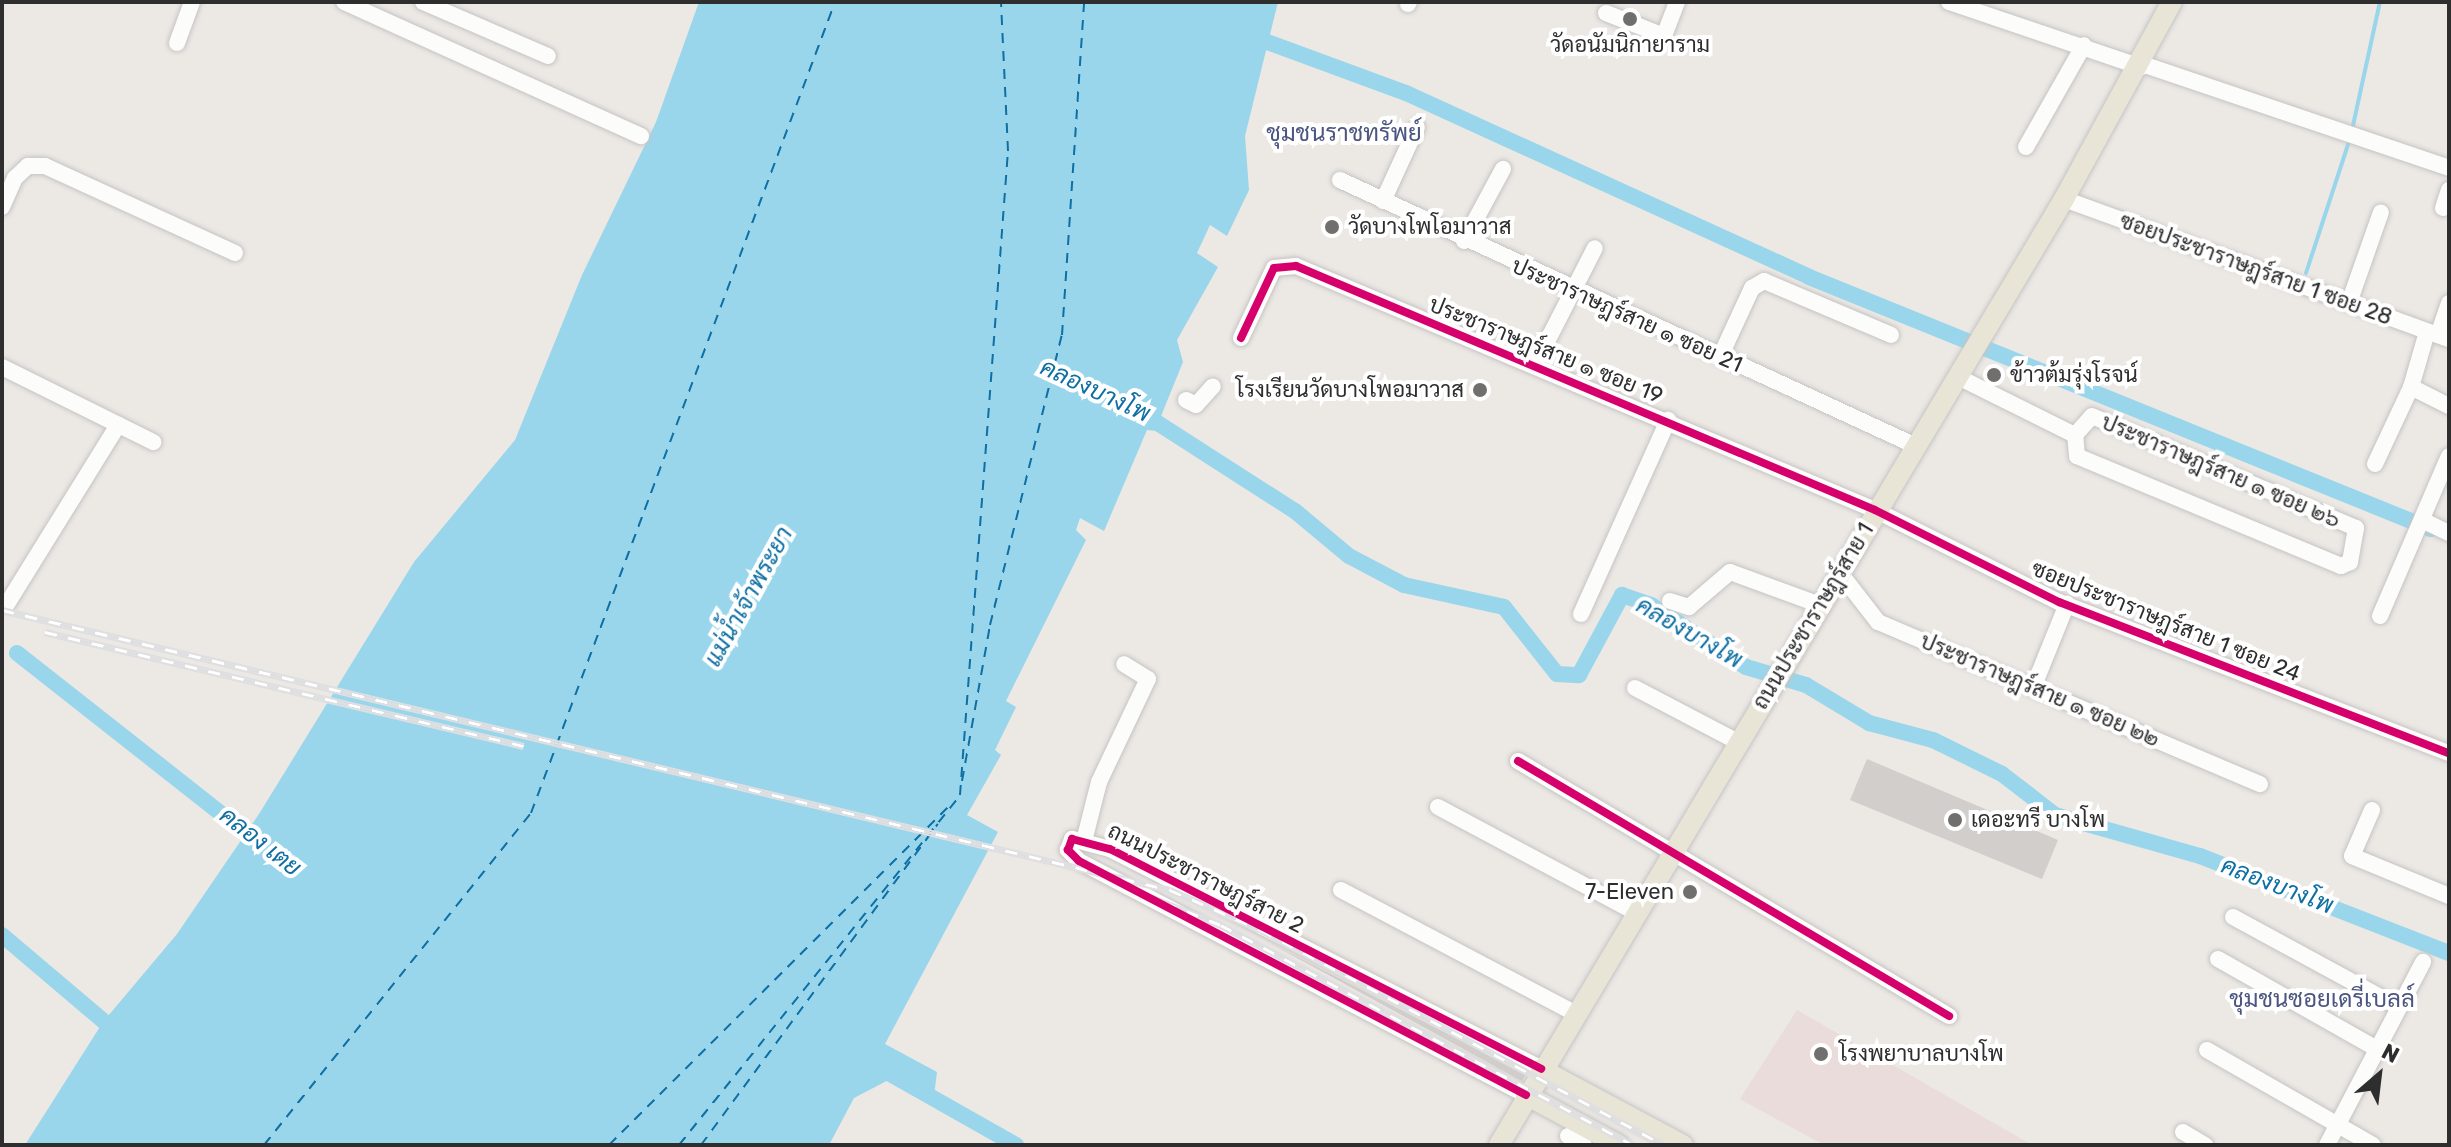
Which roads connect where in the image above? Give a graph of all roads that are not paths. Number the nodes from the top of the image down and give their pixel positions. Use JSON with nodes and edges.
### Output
{"nodes":[{"id":1,"x":192,"y":2,"type":"edge"},
{"id":2,"x":344,"y":2,"type":"edge"},
{"id":3,"x":423,"y":2,"type":"edge"},
{"id":4,"x":1677,"y":2,"type":"edge"},
{"id":5,"x":1949,"y":2,"type":"edge"},
{"id":6,"x":2172,"y":2,"type":"edge"},
{"id":7,"x":1606,"y":13,"type":"dead end"},
{"id":8,"x":177,"y":43,"type":"dead end"},
{"id":9,"x":2084,"y":45,"type":"junction"},
{"id":10,"x":548,"y":56,"type":"dead end"},
{"id":11,"x":2142,"y":66,"type":"junction"},
{"id":12,"x":1417,"y":127,"type":"dead end"},
{"id":13,"x":641,"y":136,"type":"dead end"},
{"id":14,"x":2026,"y":147,"type":"dead end"},
{"id":15,"x":2449,"y":168,"type":"edge"},
{"id":16,"x":1503,"y":169,"type":"dead end"},
{"id":17,"x":1340,"y":180,"type":"dead end"},
{"id":18,"x":2449,"y":190,"type":"edge"},
{"id":19,"x":2064,"y":199,"type":"junction"},
{"id":20,"x":1383,"y":201,"type":"junction"},
{"id":21,"x":2,"y":207,"type":"edge"},
{"id":22,"x":2443,"y":208,"type":"dead end"},
{"id":23,"x":2381,"y":212,"type":"dead end"},
{"id":24,"x":1464,"y":241,"type":"junction"},
{"id":25,"x":1595,"y":248,"type":"dead end"},
{"id":26,"x":235,"y":253,"type":"dead end"},
{"id":27,"x":1575,"y":293,"type":"junction"},
{"id":28,"x":2349,"y":303,"type":"junction"},
{"id":29,"x":2449,"y":303,"type":"edge"},
{"id":30,"x":1891,"y":335,"type":"dead end"},
{"id":31,"x":2438,"y":335,"type":"edge"},
{"id":32,"x":1241,"y":338,"type":"dead end"},
{"id":33,"x":1721,"y":355,"type":"junction"},
{"id":34,"x":1535,"y":365,"type":"junction"},
{"id":35,"x":2,"y":367,"type":"edge"},
{"id":36,"x":1958,"y":377,"type":"junction"},
{"id":37,"x":1213,"y":386,"type":"dead end"},
{"id":38,"x":2411,"y":387,"type":"junction"},
{"id":39,"x":1186,"y":400,"type":"dead end"},
{"id":40,"x":2449,"y":406,"type":"edge"},
{"id":41,"x":1668,"y":420,"type":"junction"},
{"id":42,"x":118,"y":425,"type":"junction"},
{"id":43,"x":2075,"y":435,"type":"junction"},
{"id":44,"x":153,"y":442,"type":"dead end"},
{"id":45,"x":1916,"y":446,"type":"junction"},
{"id":46,"x":2449,"y":456,"type":"edge"},
{"id":47,"x":2375,"y":464,"type":"dead end"},
{"id":48,"x":2444,"y":482,"type":"edge"},
{"id":49,"x":1875,"y":510,"type":"junction"},
{"id":50,"x":2420,"y":525,"type":"junction"},
{"id":51,"x":2449,"y":533,"type":"edge"},
{"id":52,"x":1840,"y":573,"type":"junction"},
{"id":53,"x":1670,"y":601,"type":"dead end"},
{"id":54,"x":7,"y":604,"type":"dead end"},
{"id":55,"x":2067,"y":604,"type":"junction"},
{"id":56,"x":1820,"y":605,"type":"junction"},
{"id":57,"x":1581,"y":614,"type":"dead end"},
{"id":58,"x":2380,"y":616,"type":"dead end"},
{"id":59,"x":1124,"y":664,"type":"dead end"},
{"id":60,"x":1635,"y":688,"type":"dead end"},
{"id":61,"x":2033,"y":688,"type":"junction"},
{"id":62,"x":1738,"y":742,"type":"junction"},
{"id":63,"x":2449,"y":753,"type":"edge"},
{"id":64,"x":1518,"y":761,"type":"dead end"},
{"id":65,"x":2260,"y":784,"type":"dead end"},
{"id":66,"x":1438,"y":807,"type":"dead end"},
{"id":67,"x":2372,"y":810,"type":"dead end"},
{"id":68,"x":1085,"y":837,"type":"junction"},
{"id":69,"x":1670,"y":855,"type":"junction"},
{"id":70,"x":1341,"y":890,"type":"dead end"},
{"id":71,"x":2449,"y":896,"type":"edge"},
{"id":72,"x":1635,"y":912,"type":"junction"},
{"id":73,"x":2233,"y":917,"type":"dead end"},
{"id":74,"x":2218,"y":959,"type":"dead end"},
{"id":75,"x":2423,"y":962,"type":"dead end"},
{"id":76,"x":2399,"y":1007,"type":"junction"},
{"id":77,"x":1574,"y":1013,"type":"junction"},
{"id":78,"x":1949,"y":1016,"type":"dead end"},
{"id":79,"x":2377,"y":1049,"type":"junction"},
{"id":80,"x":2207,"y":1050,"type":"dead end"},
{"id":81,"x":1541,"y":1069,"type":"junction"},
{"id":82,"x":1526,"y":1095,"type":"junction"},
{"id":83,"x":2338,"y":1125,"type":"junction"},
{"id":84,"x":2183,"y":1132,"type":"dead end"},
{"id":85,"x":1568,"y":1136,"type":"dead end"},
{"id":86,"x":1613,"y":1143,"type":"edge"},
{"id":87,"x":1499,"y":1145,"type":"edge"},
{"id":88,"x":1584,"y":1145,"type":"edge"},
{"id":89,"x":1683,"y":1145,"type":"edge"},
{"id":90,"x":2205,"y":1145,"type":"edge"},
{"id":91,"x":2327,"y":1145,"type":"edge"},
{"id":92,"x":2373,"y":1145,"type":"edge"}],
"edges":[{"from":1,"to":8,"type":"street"},
{"from":2,"to":13,"type":"street"},
{"from":3,"to":10,"type":"street"},
{"from":4,"to":7,"type":"street"},
{"from":5,"to":9,"type":"street"},
{"from":6,"to":11,"type":"main road","name":"ถนนประชาราษฎร์สาย 1"},
{"from":9,"to":11,"type":"street"},
{"from":9,"to":14,"type":"street"},
{"from":11,"to":15,"type":"street"},
{"from":11,"to":19,"type":"main road","name":"ถนนประชาราษฎร์สาย 1"},
{"from":12,"to":20,"type":"street"},
{"from":16,"to":24,"type":"street"},
{"from":17,"to":20,"type":"street","name":"ประชาราษฎร์สาย ๑ ซอย 21"},
{"from":18,"to":22,"type":"street"},
{"from":19,"to":28,"type":"street","name":"ซอยประชาราษฎร์สาย 1 ซอย 28"},
{"from":19,"to":36,"type":"main road","name":"ถนนประชาราษฎร์สาย 1"},
{"from":20,"to":24,"type":"street","name":"ประชาราษฎร์สาย ๑ ซอย 21"},
{"from":21,"to":26,"type":"street"},
{"from":23,"to":28,"type":"street"},
{"from":24,"to":27,"type":"street","name":"ประชาราษฎร์สาย ๑ ซอย 21"},
{"from":25,"to":27,"type":"street"},
{"from":27,"to":33,"type":"street","name":"ประชาราษฎร์สาย ๑ ซอย 21"},
{"from":27,"to":34,"type":"street"},
{"from":28,"to":31,"type":"street","name":"ซอยประชาราษฎร์สาย 1 ซอย 28"},
{"from":29,"to":31,"type":"street"},
{"from":30,"to":33,"type":"street"},
{"from":31,"to":38,"type":"street"},
{"from":32,"to":34,"type":"street","name":"ประชาราษฎร์สาย ๑ ซอย 19"},
{"from":33,"to":45,"type":"street","name":"ประชาราษฎร์สาย ๑ ซอย 21"},
{"from":34,"to":41,"type":"street","name":"ประชาราษฎร์สาย ๑ ซอย 19"},
{"from":35,"to":42,"type":"street"},
{"from":36,"to":43,"type":"street","name":"ประชาราษฎร์สาย ๑ ซอย ๒๖"},
{"from":36,"to":45,"type":"main road","name":"ถนนประชาราษฎร์สาย 1"},
{"from":37,"to":39,"type":"street"},
{"from":38,"to":40,"type":"street"},
{"from":38,"to":47,"type":"street"},
{"from":41,"to":49,"type":"street","name":"ประชาราษฎร์สาย ๑ ซอย 19"},
{"from":41,"to":57,"type":"street"},
{"from":42,"to":44,"type":"street"},
{"from":42,"to":54,"type":"street"},
{"from":43,"to":43,"type":"street","name":"ประชาราษฎร์สาย ๑ ซอย ๒๖"},
{"from":45,"to":49,"type":"main road","name":"ถนนประชาราษฎร์สาย 1"},
{"from":46,"to":48,"type":"street"},
{"from":48,"to":50,"type":"street"},
{"from":49,"to":52,"type":"main road","name":"ถนนประชาราษฎร์สาย 1"},
{"from":49,"to":55,"type":"street","name":"ซอยประชาราษฎร์สาย 1 ซอย 24"},
{"from":50,"to":51,"type":"street"},
{"from":50,"to":58,"type":"street"},
{"from":52,"to":56,"type":"main road","name":"ถนนประชาราษฎร์สาย 1"},
{"from":52,"to":61,"type":"street","name":"ประชาราษฎร์สาย ๑ ซอย ๒๒"},
{"from":53,"to":56,"type":"street"},
{"from":55,"to":61,"type":"street"},
{"from":55,"to":63,"type":"street","name":"ซอยประชาราษฎร์สาย 1 ซอย 24"},
{"from":56,"to":62,"type":"main road","name":"ถนนประชาราษฎร์สาย 1"},
{"from":59,"to":68,"type":"street"},
{"from":60,"to":62,"type":"street"},
{"from":61,"to":65,"type":"street","name":"ประชาราษฎร์สาย ๑ ซอย ๒๒"},
{"from":62,"to":69,"type":"main road","name":"ถนนประชาราษฎร์สาย 1"},
{"from":64,"to":69,"type":"street"},
{"from":66,"to":72,"type":"street"},
{"from":67,"to":71,"type":"street"},
{"from":68,"to":81,"type":"street","name":"ถนนประชาราษฎร์สาย 2"},
{"from":68,"to":82,"type":"street","name":"ถนนประชาราษฎร์สาย 2"},
{"from":69,"to":72,"type":"main road","name":"ถนนประชาราษฎร์สาย 1"},
{"from":69,"to":78,"type":"street"},
{"from":70,"to":77,"type":"street"},
{"from":72,"to":77,"type":"main road","name":"ถนนประชาราษฎร์สาย 1"},
{"from":73,"to":76,"type":"street"},
{"from":74,"to":79,"type":"street"},
{"from":75,"to":76,"type":"street"},
{"from":76,"to":79,"type":"street"},
{"from":77,"to":81,"type":"main road","name":"ถนนประชาราษฎร์สาย 1"},
{"from":79,"to":83,"type":"street"},
{"from":80,"to":83,"type":"street"},
{"from":81,"to":82,"type":"main road","name":"ถนนประชาราษฎร์สาย 1"},
{"from":81,"to":89,"type":"main road","name":"ถนนประชาราษฎร์สาย 2"},
{"from":82,"to":86,"type":"main road","name":"ถนนประชาราษฎร์สาย 2"},
{"from":82,"to":87,"type":"main road","name":"ถนนประชาราษฎร์สาย 1"},
{"from":83,"to":91,"type":"street"},
{"from":83,"to":92,"type":"street"},
{"from":84,"to":90,"type":"street"},
{"from":85,"to":88,"type":"street"}]}
